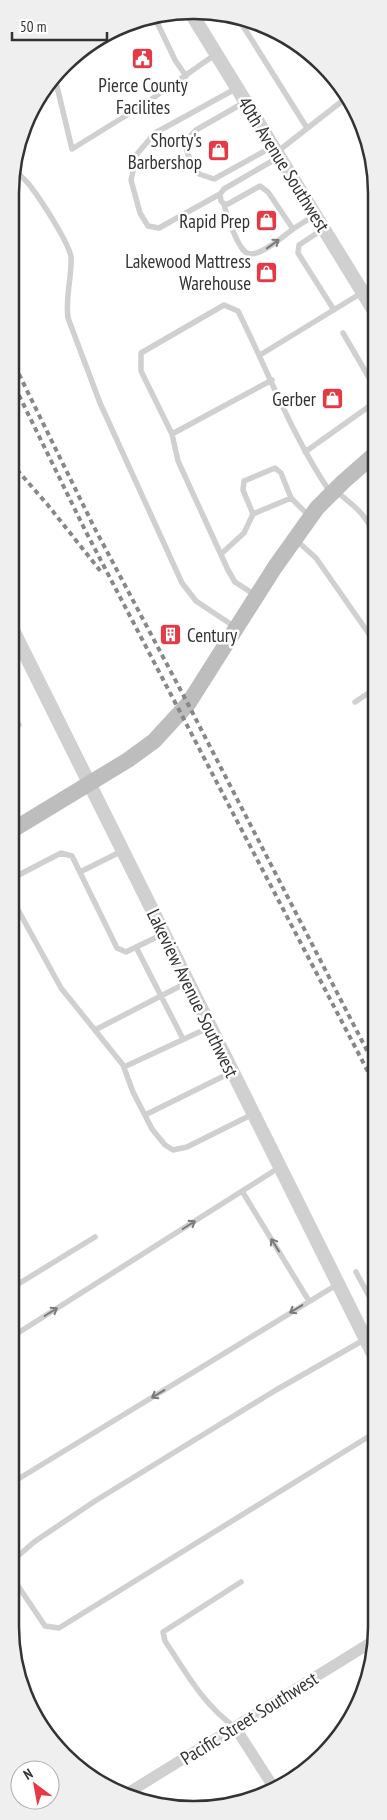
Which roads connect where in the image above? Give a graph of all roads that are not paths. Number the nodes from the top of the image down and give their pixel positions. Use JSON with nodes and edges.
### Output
{"nodes":[{"id":1,"x":195,"y":19,"type":"edge"},
{"id":2,"x":157,"y":23,"type":"edge"},
{"id":3,"x":243,"y":26,"type":"edge"},
{"id":4,"x":216,"y":54,"type":"junction"},
{"id":5,"x":186,"y":76,"type":"junction"},
{"id":6,"x":57,"y":85,"type":"edge"},
{"id":7,"x":237,"y":88,"type":"junction"},
{"id":8,"x":342,"y":101,"type":"edge"},
{"id":9,"x":245,"y":102,"type":"junction"},
{"id":10,"x":307,"y":128,"type":"junction"},
{"id":11,"x":276,"y":152,"type":"junction"},
{"id":12,"x":20,"y":175,"type":"edge"},
{"id":13,"x":220,"y":194,"type":"junction"},
{"id":14,"x":224,"y":204,"type":"junction"},
{"id":15,"x":315,"y":215,"type":"junction"},
{"id":16,"x":293,"y":229,"type":"junction"},
{"id":17,"x":324,"y":229,"type":"junction"},
{"id":18,"x":363,"y":292,"type":"junction"},
{"id":19,"x":368,"y":300,"type":"edge"},
{"id":20,"x":334,"y":310,"type":"junction"},
{"id":21,"x":343,"y":333,"type":"dead end"},
{"id":22,"x":260,"y":355,"type":"junction"},
{"id":23,"x":368,"y":376,"type":"edge"},
{"id":24,"x":272,"y":380,"type":"junction"},
{"id":25,"x":368,"y":407,"type":"edge"},
{"id":26,"x":172,"y":434,"type":"junction"},
{"id":27,"x":305,"y":452,"type":"junction"},
{"id":28,"x":368,"y":460,"type":"edge"},
{"id":29,"x":333,"y":492,"type":"junction"},
{"id":30,"x":291,"y":498,"type":"junction"},
{"id":31,"x":253,"y":514,"type":"junction"},
{"id":32,"x":310,"y":517,"type":"junction"},
{"id":33,"x":368,"y":520,"type":"edge"},
{"id":34,"x":294,"y":539,"type":"junction"},
{"id":35,"x":221,"y":554,"type":"junction"},
{"id":36,"x":256,"y":596,"type":"junction"},
{"id":37,"x":236,"y":628,"type":"junction"},
{"id":38,"x":368,"y":633,"type":"edge"},
{"id":39,"x":19,"y":642,"type":"edge"},
{"id":40,"x":368,"y":693,"type":"edge"},
{"id":41,"x":355,"y":702,"type":"dead end"},
{"id":42,"x":89,"y":784,"type":"junction"},
{"id":43,"x":19,"y":826,"type":"edge"},
{"id":44,"x":122,"y":851,"type":"junction"},
{"id":45,"x":80,"y":872,"type":"junction"},
{"id":46,"x":19,"y":875,"type":"edge"},
{"id":47,"x":19,"y":912,"type":"edge"},
{"id":48,"x":164,"y":934,"type":"junction"},
{"id":49,"x":136,"y":947,"type":"junction"},
{"id":50,"x":188,"y":982,"type":"junction"},
{"id":51,"x":160,"y":996,"type":"junction"},
{"id":52,"x":210,"y":1027,"type":"junction"},
{"id":53,"x":94,"y":1030,"type":"junction"},
{"id":54,"x":184,"y":1039,"type":"junction"},
{"id":55,"x":124,"y":1068,"type":"junction"},
{"id":56,"x":232,"y":1072,"type":"junction"},
{"id":57,"x":253,"y":1114,"type":"junction"},
{"id":58,"x":145,"y":1116,"type":"junction"},
{"id":59,"x":280,"y":1167,"type":"junction"},
{"id":60,"x":242,"y":1191,"type":"junction"},
{"id":61,"x":95,"y":1237,"type":"dead end"},
{"id":62,"x":356,"y":1272,"type":"dead end"},
{"id":63,"x":19,"y":1283,"type":"edge"},
{"id":64,"x":338,"y":1284,"type":"junction"},
{"id":65,"x":368,"y":1294,"type":"edge"},
{"id":66,"x":309,"y":1301,"type":"junction"},
{"id":67,"x":19,"y":1332,"type":"edge"},
{"id":68,"x":368,"y":1333,"type":"edge"},
{"id":69,"x":368,"y":1337,"type":"edge"},
{"id":70,"x":368,"y":1437,"type":"edge"},
{"id":71,"x":19,"y":1478,"type":"edge"},
{"id":72,"x":19,"y":1555,"type":"edge"},
{"id":73,"x":241,"y":1582,"type":"dead end"},
{"id":74,"x":19,"y":1587,"type":"edge"},
{"id":75,"x":367,"y":1645,"type":"edge"},
{"id":76,"x":235,"y":1727,"type":"junction"},
{"id":77,"x":271,"y":1783,"type":"edge"},
{"id":78,"x":133,"y":1790,"type":"edge"}],
"edges":[{"from":1,"to":4,"type":"street","name":"40th Avenue Southwest"},
{"from":2,"to":5,"type":"lane"},
{"from":3,"to":10,"type":"lane"},
{"from":4,"to":5,"type":"lane"},
{"from":4,"to":7,"type":"street","name":"40th Avenue Southwest"},
{"from":5,"to":6,"type":"lane"},
{"from":7,"to":9,"type":"street","name":"40th Avenue Southwest"},
{"from":7,"to":13,"type":"lane"},
{"from":8,"to":10,"type":"lane"},
{"from":9,"to":11,"type":"street","name":"40th Avenue Southwest"},
{"from":9,"to":11,"type":"lane"},
{"from":10,"to":11,"type":"lane"},
{"from":11,"to":13,"type":"lane"},
{"from":11,"to":15,"type":"street","name":"40th Avenue Southwest"},
{"from":12,"to":37,"type":"lane"},
{"from":13,"to":14,"type":"lane"},
{"from":14,"to":16,"type":"lane"},
{"from":14,"to":16,"type":"lane","one_way":true},
{"from":15,"to":16,"type":"lane"},
{"from":15,"to":17,"type":"street","name":"40th Avenue Southwest"},
{"from":17,"to":18,"type":"street","name":"40th Avenue Southwest"},
{"from":17,"to":20,"type":"lane"},
{"from":18,"to":19,"type":"street","name":"40th Avenue Southwest"},
{"from":18,"to":20,"type":"lane"},
{"from":20,"to":22,"type":"lane"},
{"from":21,"to":23,"type":"lane"},
{"from":22,"to":24,"type":"lane"},
{"from":22,"to":26,"type":"lane"},
{"from":24,"to":26,"type":"lane"},
{"from":24,"to":27,"type":"lane"},
{"from":25,"to":27,"type":"lane"},
{"from":26,"to":35,"type":"lane"},
{"from":27,"to":29,"type":"lane"},
{"from":28,"to":29,"type":"main road"},
{"from":29,"to":32,"type":"main road"},
{"from":29,"to":33,"type":"lane"},
{"from":30,"to":31,"type":"lane"},
{"from":30,"to":31,"type":"lane"},
{"from":30,"to":32,"type":"lane"},
{"from":31,"to":35,"type":"lane"},
{"from":32,"to":34,"type":"main road"},
{"from":34,"to":36,"type":"main road"},
{"from":34,"to":38,"type":"lane"},
{"from":35,"to":36,"type":"lane"},
{"from":36,"to":37,"type":"main road"},
{"from":37,"to":42,"type":"main road"},
{"from":39,"to":42,"type":"street","name":"Lakeview Avenue Southwest"},
{"from":40,"to":41,"type":"lane"},
{"from":42,"to":43,"type":"main road"},
{"from":42,"to":44,"type":"street","name":"Lakeview Avenue Southwest"},
{"from":44,"to":45,"type":"lane"},
{"from":44,"to":48,"type":"street","name":"Lakeview Avenue Southwest"},
{"from":45,"to":46,"type":"lane"},
{"from":45,"to":49,"type":"lane"},
{"from":47,"to":53,"type":"lane"},
{"from":48,"to":49,"type":"lane"},
{"from":48,"to":50,"type":"street","name":"Lakeview Avenue Southwest"},
{"from":49,"to":51,"type":"lane"},
{"from":50,"to":51,"type":"lane"},
{"from":50,"to":52,"type":"street","name":"Lakeview Avenue Southwest"},
{"from":51,"to":53,"type":"lane"},
{"from":51,"to":54,"type":"lane"},
{"from":52,"to":54,"type":"lane"},
{"from":52,"to":56,"type":"street","name":"Lakeview Avenue Southwest"},
{"from":53,"to":55,"type":"lane"},
{"from":54,"to":55,"type":"lane"},
{"from":55,"to":58,"type":"lane"},
{"from":56,"to":57,"type":"street","name":"Lakeview Avenue Southwest"},
{"from":56,"to":58,"type":"lane"},
{"from":57,"to":58,"type":"lane"},
{"from":57,"to":59,"type":"street","name":"Lakeview Avenue Southwest"},
{"from":59,"to":60,"type":"lane"},
{"from":59,"to":64,"type":"street","name":"Lakeview Avenue Southwest"},
{"from":66,"to":60,"type":"lane","one_way":true},
{"from":67,"to":60,"type":"lane","one_way":true},
{"from":61,"to":63,"type":"lane"},
{"from":62,"to":65,"type":"lane"},
{"from":64,"to":66,"type":"lane"},
{"from":64,"to":68,"type":"street","name":"Lakeview Avenue Southwest"},
{"from":66,"to":71,"type":"lane","one_way":true},
{"from":69,"to":72,"type":"lane"},
{"from":70,"to":74,"type":"lane"},
{"from":73,"to":76,"type":"lane"},
{"from":75,"to":76,"type":"street","name":"Pacific Street Southwest"},
{"from":76,"to":77,"type":"street"},
{"from":76,"to":78,"type":"street","name":"Pacific Street Southwest"}]}
